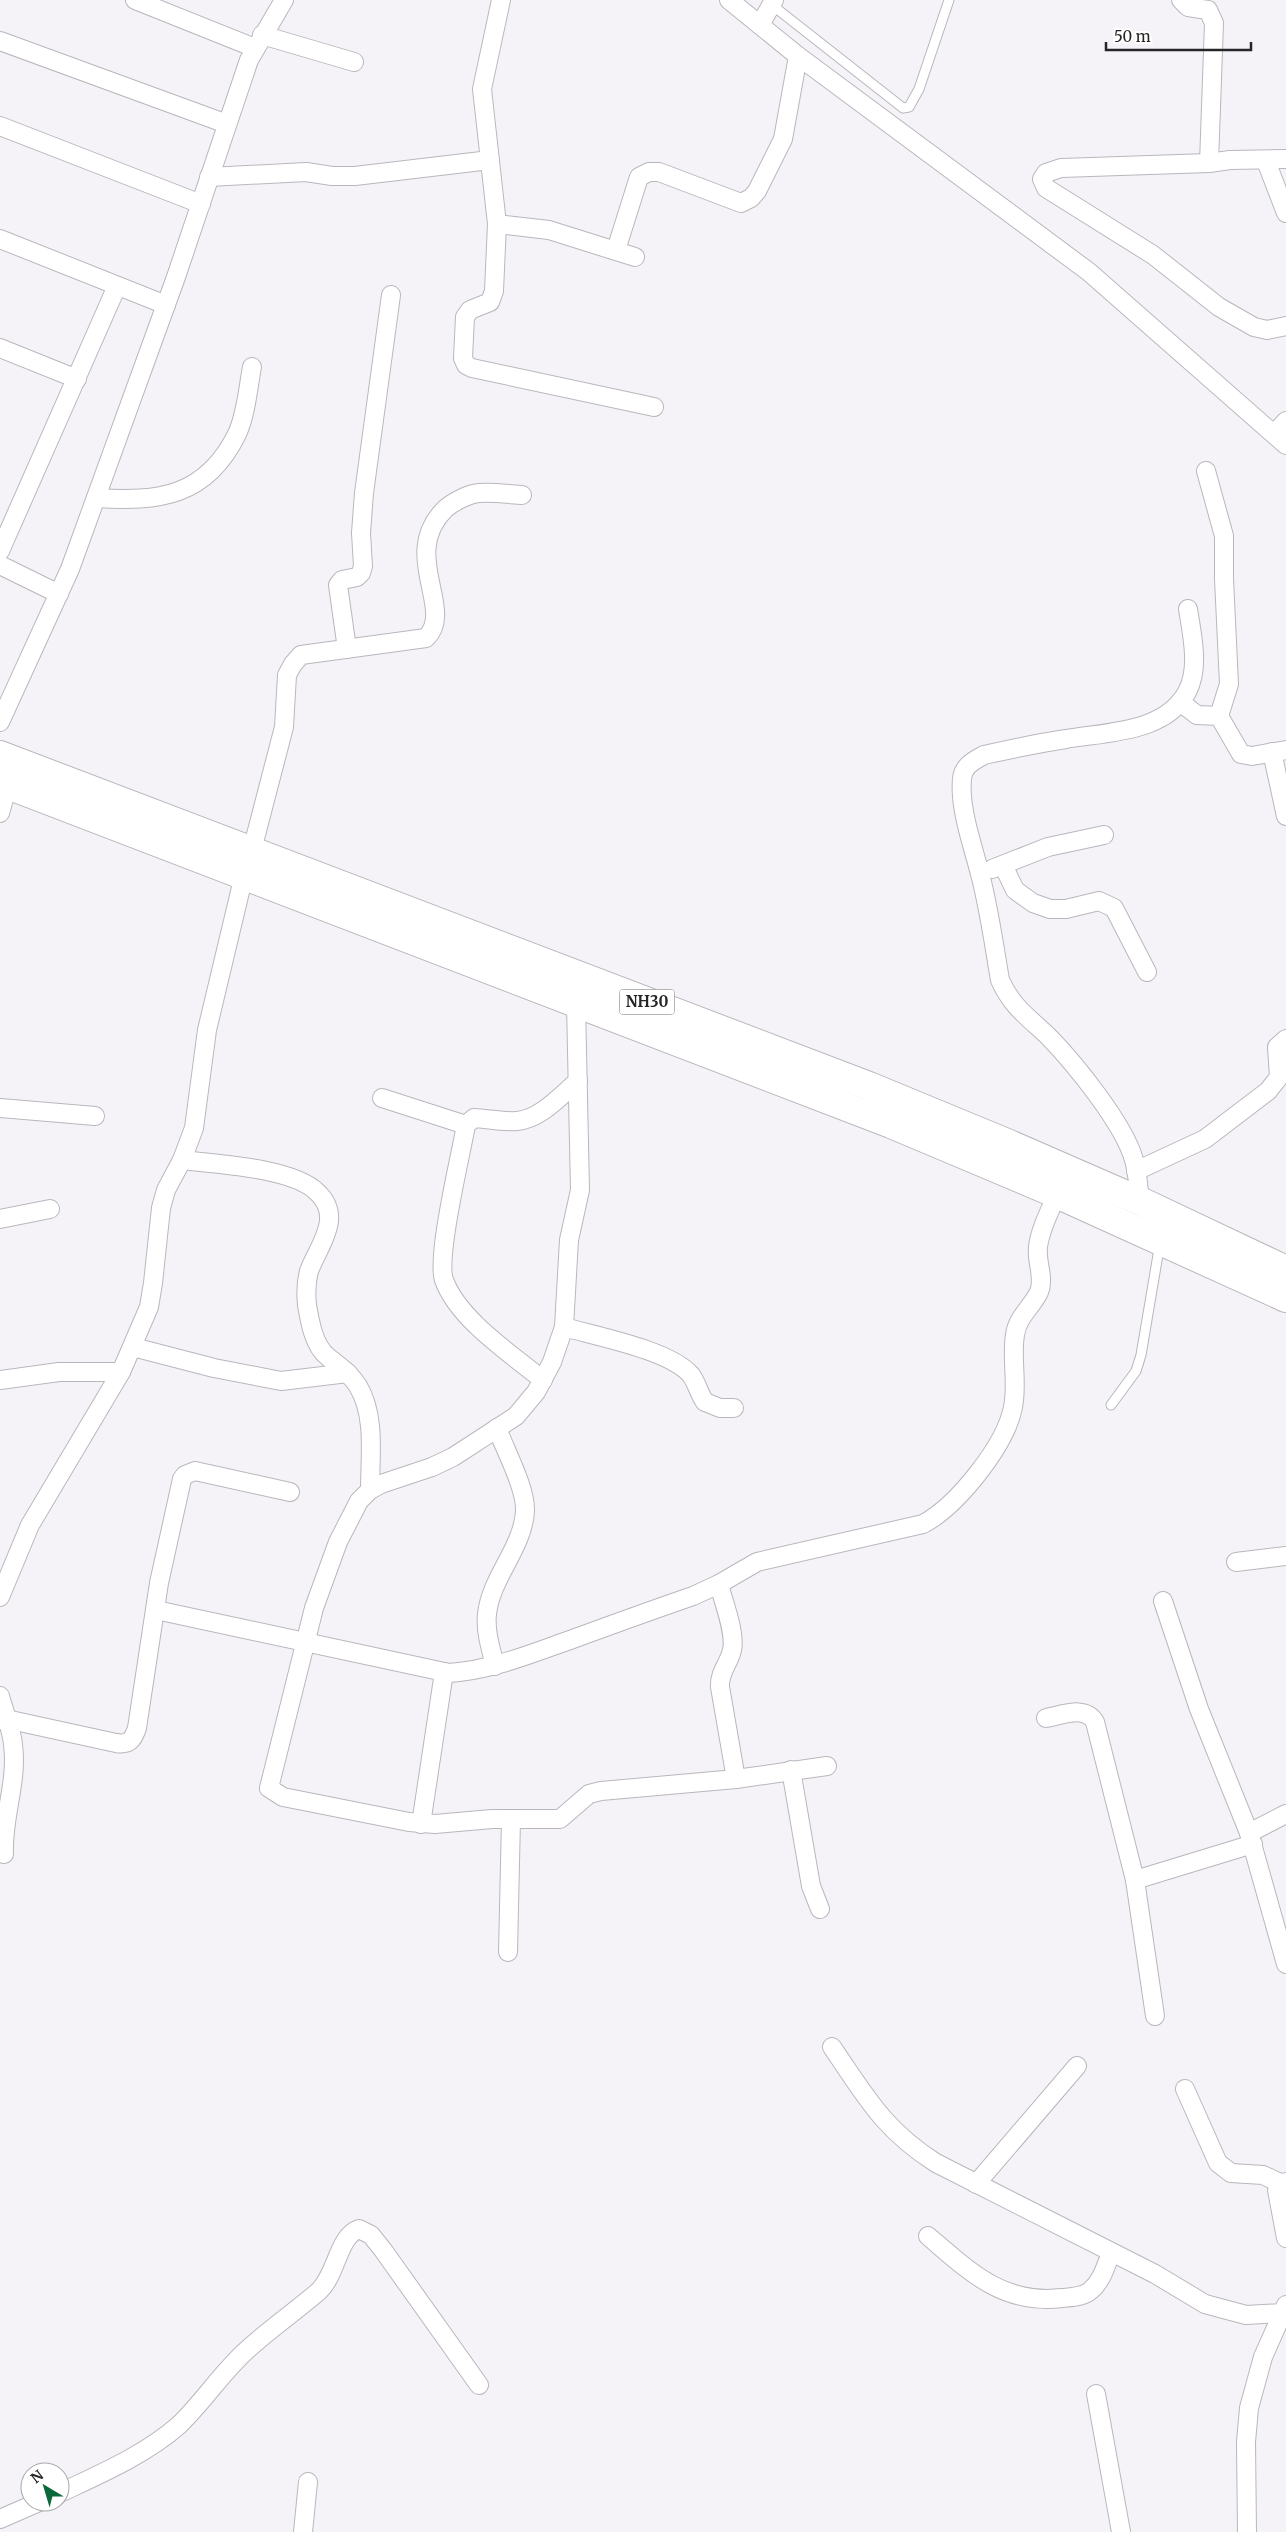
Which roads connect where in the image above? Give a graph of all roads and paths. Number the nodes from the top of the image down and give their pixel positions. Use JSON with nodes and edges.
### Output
{"nodes":[{"id":1,"x":284,"y":0,"type":"edge"},
{"id":2,"x":501,"y":0,"type":"edge"},
{"id":3,"x":729,"y":0,"type":"edge"},
{"id":4,"x":949,"y":0,"type":"edge"},
{"id":5,"x":1180,"y":0,"type":"edge"},
{"id":6,"x":138,"y":1,"type":"edge"},
{"id":7,"x":773,"y":3,"type":"edge"},
{"id":8,"x":760,"y":25,"type":"junction"},
{"id":9,"x":0,"y":40,"type":"edge"},
{"id":10,"x":258,"y":41,"type":"junction"},
{"id":11,"x":798,"y":56,"type":"junction"},
{"id":12,"x":354,"y":62,"type":"dead end"},
{"id":13,"x":227,"y":124,"type":"junction"},
{"id":14,"x":0,"y":126,"type":"edge"},
{"id":15,"x":1286,"y":159,"type":"edge"},
{"id":16,"x":490,"y":160,"type":"junction"},
{"id":17,"x":1266,"y":161,"type":"junction"},
{"id":18,"x":1209,"y":164,"type":"junction"},
{"id":19,"x":209,"y":177,"type":"junction"},
{"id":20,"x":200,"y":204,"type":"junction"},
{"id":21,"x":1286,"y":213,"type":"edge"},
{"id":22,"x":497,"y":224,"type":"junction"},
{"id":23,"x":0,"y":239,"type":"edge"},
{"id":24,"x":616,"y":250,"type":"junction"},
{"id":25,"x":635,"y":257,"type":"dead end"},
{"id":26,"x":117,"y":286,"type":"junction"},
{"id":27,"x":391,"y":295,"type":"dead end"},
{"id":28,"x":166,"y":305,"type":"junction"},
{"id":29,"x":1286,"y":326,"type":"edge"},
{"id":30,"x":0,"y":348,"type":"edge"},
{"id":31,"x":252,"y":367,"type":"dead end"},
{"id":32,"x":77,"y":379,"type":"junction"},
{"id":33,"x":654,"y":407,"type":"dead end"},
{"id":34,"x":1286,"y":421,"type":"edge"},
{"id":35,"x":1280,"y":440,"type":"edge"},
{"id":36,"x":1206,"y":471,"type":"dead end"},
{"id":37,"x":522,"y":495,"type":"dead end"},
{"id":38,"x":96,"y":498,"type":"junction"},
{"id":39,"x":0,"y":551,"type":"edge"},
{"id":40,"x":0,"y":565,"type":"edge"},
{"id":41,"x":59,"y":594,"type":"junction"},
{"id":42,"x":1188,"y":609,"type":"dead end"},
{"id":43,"x":346,"y":649,"type":"junction"},
{"id":44,"x":1180,"y":702,"type":"junction"},
{"id":45,"x":1219,"y":716,"type":"junction"},
{"id":46,"x":0,"y":722,"type":"edge"},
{"id":47,"x":1279,"y":751,"type":"edge"},
{"id":48,"x":0,"y":755,"type":"edge"},
{"id":49,"x":4,"y":784,"type":"edge"},
{"id":50,"x":0,"y":813,"type":"edge"},
{"id":51,"x":1286,"y":816,"type":"edge"},
{"id":52,"x":1104,"y":835,"type":"dead end"},
{"id":53,"x":248,"y":863,"type":"junction"},
{"id":54,"x":1003,"y":865,"type":"junction"},
{"id":55,"x":980,"y":875,"type":"junction"},
{"id":56,"x":1146,"y":972,"type":"dead end"},
{"id":57,"x":576,"y":1004,"type":"junction"},
{"id":58,"x":1286,"y":1039,"type":"edge"},
{"id":59,"x":578,"y":1081,"type":"junction"},
{"id":60,"x":382,"y":1098,"type":"dead end"},
{"id":61,"x":0,"y":1108,"type":"edge"},
{"id":62,"x":95,"y":1116,"type":"dead end"},
{"id":63,"x":466,"y":1125,"type":"junction"},
{"id":64,"x":182,"y":1160,"type":"junction"},
{"id":65,"x":1136,"y":1171,"type":"junction"},
{"id":66,"x":1056,"y":1194,"type":"junction"},
{"id":67,"x":1140,"y":1201,"type":"junction"},
{"id":68,"x":50,"y":1209,"type":"dead end"},
{"id":69,"x":0,"y":1219,"type":"edge"},
{"id":70,"x":1160,"y":1240,"type":"junction"},
{"id":71,"x":1286,"y":1270,"type":"edge"},
{"id":72,"x":1286,"y":1298,"type":"edge"},
{"id":73,"x":564,"y":1327,"type":"junction"},
{"id":74,"x":133,"y":1347,"type":"junction"},
{"id":75,"x":121,"y":1372,"type":"junction"},
{"id":76,"x":348,"y":1373,"type":"junction"},
{"id":77,"x":0,"y":1380,"type":"edge"},
{"id":78,"x":543,"y":1380,"type":"junction"},
{"id":79,"x":1111,"y":1405,"type":"dead end"},
{"id":80,"x":734,"y":1408,"type":"dead end"},
{"id":81,"x":497,"y":1428,"type":"junction"},
{"id":82,"x":370,"y":1490,"type":"junction"},
{"id":83,"x":290,"y":1492,"type":"dead end"},
{"id":84,"x":1286,"y":1556,"type":"edge"},
{"id":85,"x":1236,"y":1562,"type":"dead end"},
{"id":86,"x":719,"y":1584,"type":"junction"},
{"id":87,"x":0,"y":1597,"type":"edge"},
{"id":88,"x":1163,"y":1601,"type":"dead end"},
{"id":89,"x":156,"y":1610,"type":"junction"},
{"id":90,"x":305,"y":1643,"type":"junction"},
{"id":91,"x":496,"y":1666,"type":"junction"},
{"id":92,"x":444,"y":1672,"type":"junction"},
{"id":93,"x":0,"y":1696,"type":"edge"},
{"id":94,"x":1046,"y":1718,"type":"dead end"},
{"id":95,"x":3,"y":1720,"type":"edge"},
{"id":96,"x":827,"y":1766,"type":"dead end"},
{"id":97,"x":792,"y":1770,"type":"junction"},
{"id":98,"x":736,"y":1779,"type":"junction"},
{"id":99,"x":1286,"y":1814,"type":"edge"},
{"id":100,"x":511,"y":1819,"type":"junction"},
{"id":101,"x":421,"y":1824,"type":"junction"},
{"id":102,"x":1251,"y":1838,"type":"junction"},
{"id":103,"x":4,"y":1854,"type":"dead end"},
{"id":104,"x":1135,"y":1880,"type":"junction"},
{"id":105,"x":820,"y":1909,"type":"dead end"},
{"id":106,"x":508,"y":1952,"type":"dead end"},
{"id":107,"x":1286,"y":1964,"type":"edge"},
{"id":108,"x":1155,"y":2016,"type":"dead end"},
{"id":109,"x":832,"y":2047,"type":"dead end"},
{"id":110,"x":1077,"y":2066,"type":"dead end"},
{"id":111,"x":1185,"y":2089,"type":"dead end"},
{"id":112,"x":1284,"y":2183,"type":"edge"},
{"id":113,"x":976,"y":2184,"type":"junction"},
{"id":114,"x":928,"y":2236,"type":"dead end"},
{"id":115,"x":1286,"y":2238,"type":"edge"},
{"id":116,"x":1111,"y":2253,"type":"junction"},
{"id":117,"x":1284,"y":2309,"type":"edge"},
{"id":118,"x":479,"y":2385,"type":"dead end"},
{"id":119,"x":1096,"y":2394,"type":"dead end"},
{"id":120,"x":308,"y":2482,"type":"dead end"},
{"id":121,"x":70,"y":2488,"type":"edge"},
{"id":122,"x":20,"y":2510,"type":"edge"},
{"id":123,"x":0,"y":2519,"type":"edge"},
{"id":124,"x":303,"y":2532,"type":"edge"},
{"id":125,"x":1120,"y":2532,"type":"edge"},
{"id":126,"x":1246,"y":2532,"type":"edge"}],
"edges":[{"from":1,"to":10,"type":"street"},
{"from":2,"to":16,"type":"street"},
{"from":3,"to":8,"type":"street"},
{"from":4,"to":7,"type":"lane"},
{"from":5,"to":18,"type":"street"},
{"from":6,"to":10,"type":"street"},
{"from":7,"to":8,"type":"street"},
{"from":8,"to":11,"type":"street"},
{"from":9,"to":13,"type":"street"},
{"from":10,"to":12,"type":"street"},
{"from":10,"to":13,"type":"street"},
{"from":11,"to":24,"type":"street"},
{"from":11,"to":35,"type":"street"},
{"from":13,"to":19,"type":"street"},
{"from":14,"to":20,"type":"street"},
{"from":15,"to":17,"type":"street"},
{"from":16,"to":19,"type":"street"},
{"from":16,"to":22,"type":"street"},
{"from":17,"to":18,"type":"street"},
{"from":17,"to":21,"type":"street"},
{"from":18,"to":29,"type":"street"},
{"from":19,"to":20,"type":"street"},
{"from":20,"to":28,"type":"street"},
{"from":22,"to":24,"type":"street"},
{"from":22,"to":33,"type":"street"},
{"from":23,"to":26,"type":"street"},
{"from":24,"to":25,"type":"street"},
{"from":26,"to":28,"type":"street"},
{"from":26,"to":32,"type":"street"},
{"from":27,"to":43,"type":"street"},
{"from":28,"to":38,"type":"street"},
{"from":30,"to":32,"type":"street"},
{"from":31,"to":38,"type":"street"},
{"from":32,"to":39,"type":"street"},
{"from":34,"to":35,"type":"street"},
{"from":36,"to":45,"type":"street"},
{"from":37,"to":43,"type":"street"},
{"from":38,"to":41,"type":"street"},
{"from":40,"to":41,"type":"street"},
{"from":41,"to":46,"type":"street"},
{"from":42,"to":44,"type":"street"},
{"from":43,"to":53,"type":"street"},
{"from":44,"to":45,"type":"street"},
{"from":44,"to":55,"type":"street"},
{"from":45,"to":47,"type":"street"},
{"from":47,"to":51,"type":"street"},
{"from":48,"to":53,"type":"highway","number":"NH30"},
{"from":49,"to":50,"type":"street"},
{"from":49,"to":53,"type":"highway","number":"NH30"},
{"from":52,"to":54,"type":"street"},
{"from":53,"to":57,"type":"highway","number":"NH30"},
{"from":53,"to":64,"type":"street"},
{"from":53,"to":67,"type":"highway","number":"NH30"},
{"from":54,"to":55,"type":"street"},
{"from":54,"to":56,"type":"street"},
{"from":55,"to":65,"type":"street"},
{"from":57,"to":59,"type":"street"},
{"from":57,"to":66,"type":"highway","number":"NH30"},
{"from":58,"to":65,"type":"street"},
{"from":59,"to":63,"type":"street"},
{"from":59,"to":73,"type":"street"},
{"from":60,"to":63,"type":"street"},
{"from":61,"to":62,"type":"street"},
{"from":63,"to":78,"type":"street"},
{"from":64,"to":74,"type":"street"},
{"from":64,"to":76,"type":"street"},
{"from":65,"to":67,"type":"street"},
{"from":66,"to":70,"type":"highway","number":"NH30"},
{"from":66,"to":86,"type":"street"},
{"from":67,"to":71,"type":"highway","number":"NH30"},
{"from":68,"to":69,"type":"street"},
{"from":70,"to":72,"type":"highway","number":"NH30"},
{"from":70,"to":79,"type":"lane"},
{"from":73,"to":78,"type":"street"},
{"from":73,"to":80,"type":"street"},
{"from":74,"to":75,"type":"street"},
{"from":74,"to":76,"type":"street"},
{"from":75,"to":77,"type":"street"},
{"from":75,"to":87,"type":"street"},
{"from":76,"to":82,"type":"street"},
{"from":78,"to":81,"type":"street"},
{"from":81,"to":82,"type":"street"},
{"from":81,"to":91,"type":"street"},
{"from":82,"to":90,"type":"street"},
{"from":83,"to":89,"type":"street"},
{"from":84,"to":85,"type":"street"},
{"from":86,"to":91,"type":"street"},
{"from":86,"to":98,"type":"street"},
{"from":88,"to":102,"type":"street"},
{"from":89,"to":90,"type":"street"},
{"from":89,"to":95,"type":"street"},
{"from":90,"to":92,"type":"street"},
{"from":90,"to":101,"type":"street"},
{"from":91,"to":92,"type":"street"},
{"from":92,"to":101,"type":"street"},
{"from":93,"to":95,"type":"street"},
{"from":94,"to":104,"type":"street"},
{"from":95,"to":103,"type":"street"},
{"from":96,"to":97,"type":"street"},
{"from":97,"to":98,"type":"street"},
{"from":97,"to":105,"type":"street"},
{"from":98,"to":100,"type":"street"},
{"from":99,"to":102,"type":"street"},
{"from":100,"to":101,"type":"street"},
{"from":100,"to":106,"type":"street"},
{"from":102,"to":104,"type":"street"},
{"from":102,"to":107,"type":"street"},
{"from":104,"to":108,"type":"street"},
{"from":109,"to":113,"type":"street"},
{"from":110,"to":113,"type":"street"},
{"from":111,"to":112,"type":"street"},
{"from":112,"to":115,"type":"street"},
{"from":113,"to":116,"type":"street"},
{"from":114,"to":116,"type":"street"},
{"from":116,"to":117,"type":"street"},
{"from":117,"to":126,"type":"street"},
{"from":118,"to":121,"type":"street"},
{"from":119,"to":125,"type":"street"},
{"from":120,"to":124,"type":"street"},
{"from":122,"to":123,"type":"street"}]}
